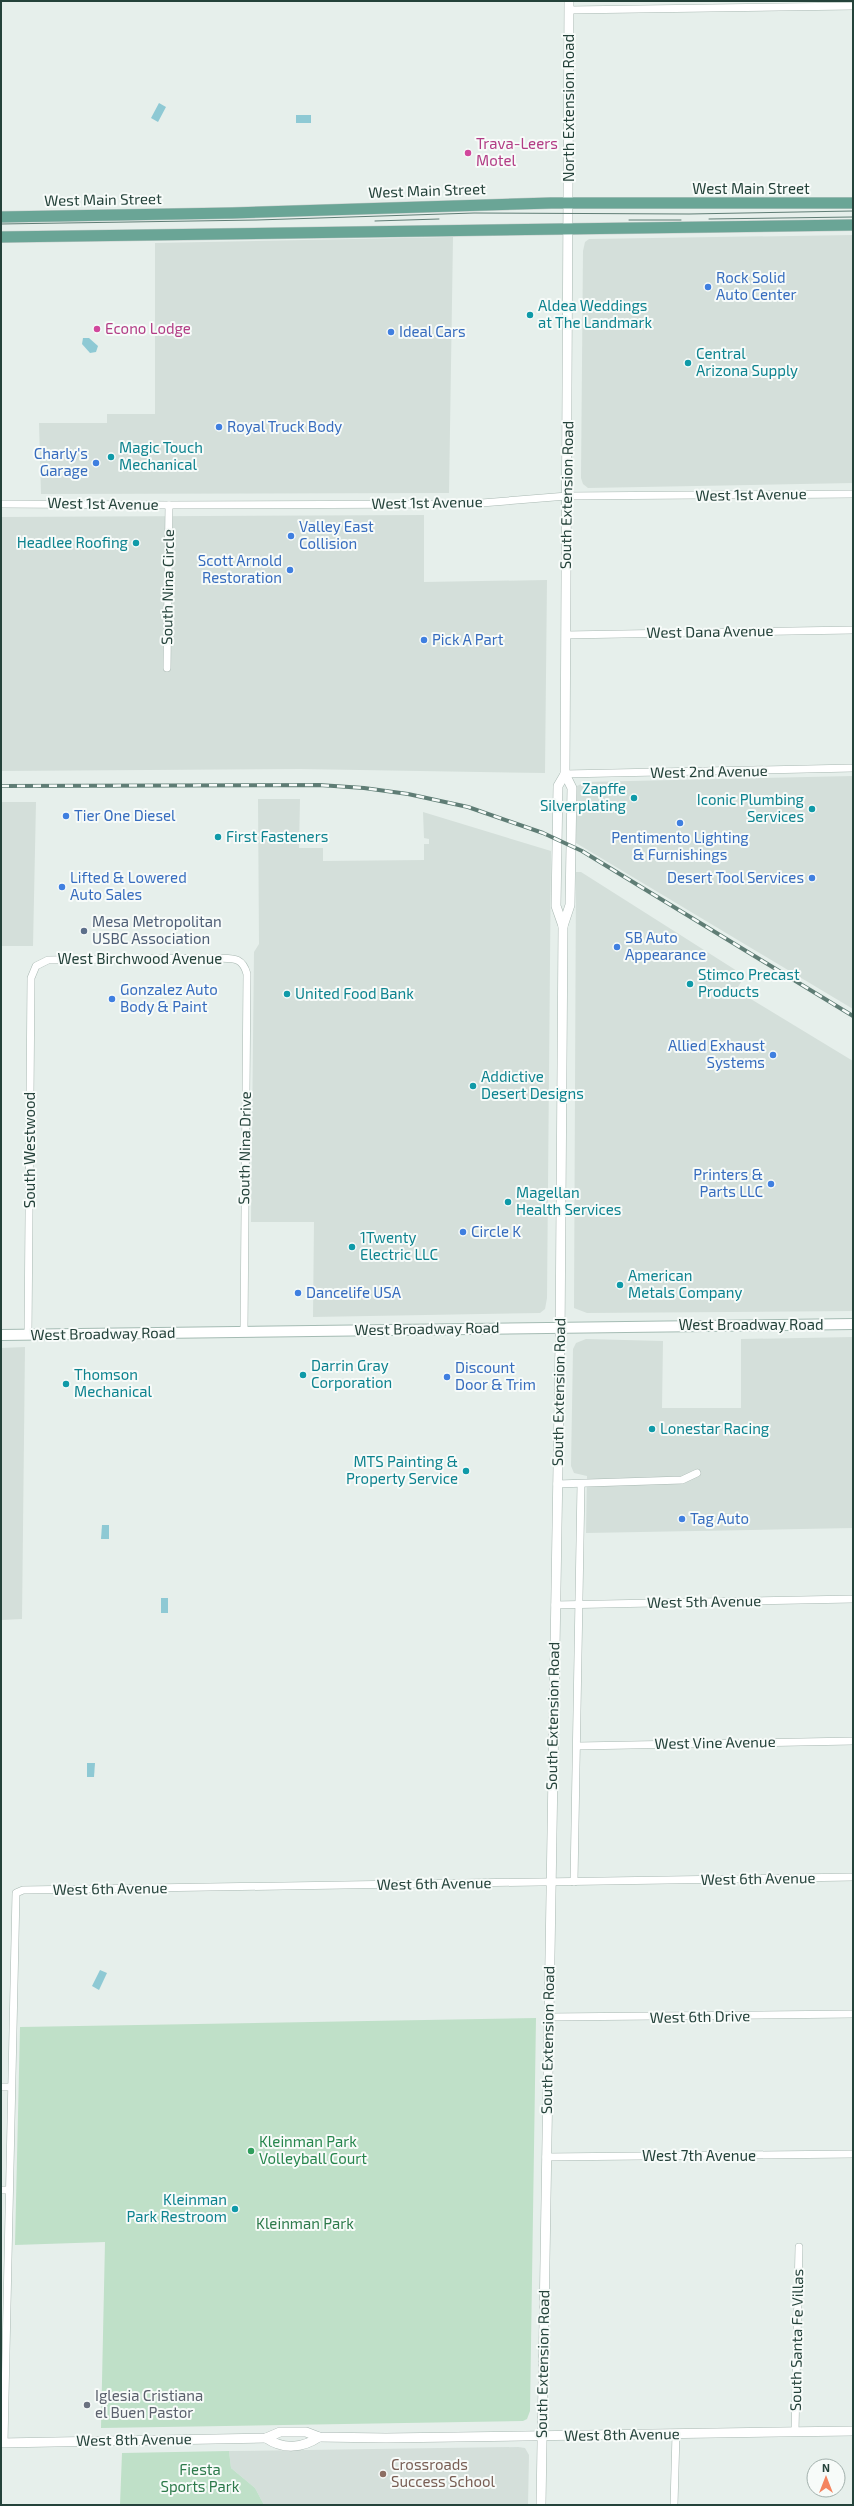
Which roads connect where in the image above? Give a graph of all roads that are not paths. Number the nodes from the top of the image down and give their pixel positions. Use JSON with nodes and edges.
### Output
{"nodes":[{"id":1,"x":569,"y":6,"type":"edge"},
{"id":2,"x":853,"y":6,"type":"edge"},
{"id":3,"x":853,"y":203,"type":"edge"},
{"id":4,"x":569,"y":204,"type":"junction"},
{"id":5,"x":569,"y":216,"type":"joint"},
{"id":6,"x":1,"y":217,"type":"edge"},
{"id":7,"x":853,"y":225,"type":"edge"},
{"id":8,"x":569,"y":229,"type":"junction"},
{"id":9,"x":1,"y":237,"type":"edge"},
{"id":10,"x":853,"y":494,"type":"edge"},
{"id":11,"x":567,"y":496,"type":"junction"},
{"id":12,"x":1,"y":504,"type":"edge"},
{"id":13,"x":169,"y":506,"type":"junction"},
{"id":14,"x":853,"y":630,"type":"edge"},
{"id":15,"x":566,"y":635,"type":"junction"},
{"id":16,"x":167,"y":668,"type":"dead end"},
{"id":17,"x":853,"y":768,"type":"edge"},
{"id":18,"x":565,"y":774,"type":"junction"},
{"id":19,"x":563,"y":926,"type":"junction"},
{"id":20,"x":244,"y":964,"type":"joint"},
{"id":21,"x":36,"y":966,"type":"joint"},
{"id":22,"x":853,"y":1324,"type":"edge"},
{"id":23,"x":560,"y":1327,"type":"junction"},
{"id":24,"x":244,"y":1332,"type":"junction"},
{"id":25,"x":1,"y":1335,"type":"edge"},
{"id":26,"x":28,"y":1335,"type":"junction"},
{"id":27,"x":697,"y":1474,"type":"dead end"},
{"id":28,"x":557,"y":1484,"type":"junction"},
{"id":29,"x":581,"y":1484,"type":"junction"},
{"id":30,"x":853,"y":1600,"type":"edge"},
{"id":31,"x":555,"y":1605,"type":"junction"},
{"id":32,"x":580,"y":1605,"type":"junction"},
{"id":33,"x":853,"y":1741,"type":"edge"},
{"id":34,"x":578,"y":1746,"type":"junction"},
{"id":35,"x":853,"y":1877,"type":"edge"},
{"id":36,"x":550,"y":1882,"type":"junction"},
{"id":37,"x":574,"y":1882,"type":"junction"},
{"id":38,"x":853,"y":2014,"type":"edge"},
{"id":39,"x":548,"y":2017,"type":"junction"},
{"id":40,"x":1,"y":2087,"type":"edge"},
{"id":41,"x":11,"y":2087,"type":"junction"},
{"id":42,"x":853,"y":2154,"type":"edge"},
{"id":43,"x":546,"y":2157,"type":"junction"},
{"id":44,"x":1,"y":2190,"type":"edge"},
{"id":45,"x":9,"y":2190,"type":"junction"},
{"id":46,"x":799,"y":2247,"type":"dead end"},
{"id":47,"x":853,"y":2431,"type":"edge"},
{"id":48,"x":795,"y":2432,"type":"junction"},
{"id":49,"x":676,"y":2434,"type":"junction"},
{"id":50,"x":320,"y":2437,"type":"junction"},
{"id":51,"x":542,"y":2437,"type":"junction"},
{"id":52,"x":266,"y":2438,"type":"junction"},
{"id":53,"x":3,"y":2443,"type":"edge"},
{"id":54,"x":541,"y":2505,"type":"edge"},
{"id":55,"x":674,"y":2505,"type":"edge"}],
"edges":[{"from":1,"to":2,"type":"street"},
{"from":1,"to":4,"type":"street","name":"North Extension Road"},
{"from":3,"to":4,"type":"main road","name":"West Main Street"},
{"from":4,"to":5,"type":"street","name":"North Extension Road"},
{"from":4,"to":6,"type":"main road","name":"West Main Street"},
{"from":5,"to":8,"type":"street","name":"South Extension Road"},
{"from":7,"to":8,"type":"main road"},
{"from":8,"to":9,"type":"main road"},
{"from":8,"to":11,"type":"street","name":"South Extension Road"},
{"from":10,"to":11,"type":"street","name":"West 1st Avenue"},
{"from":11,"to":13,"type":"street","name":"West 1st Avenue"},
{"from":11,"to":15,"type":"street","name":"South Extension Road"},
{"from":12,"to":13,"type":"street","name":"West 1st Avenue"},
{"from":13,"to":16,"type":"street","name":"South Nina Circle"},
{"from":14,"to":15,"type":"street","name":"West Dana Avenue"},
{"from":15,"to":18,"type":"street","name":"South Extension Road"},
{"from":17,"to":18,"type":"street","name":"West 2nd Avenue"},
{"from":18,"to":19,"type":"street","name":"South Extension Road"},
{"from":18,"to":19,"type":"street","name":"South Extension Road"},
{"from":19,"to":23,"type":"street","name":"South Extension Road"},
{"from":20,"to":21,"type":"street","name":"West Birchwood Avenue"},
{"from":20,"to":24,"type":"street","name":"South Nina Drive"},
{"from":21,"to":26,"type":"street","name":"South Westwood"},
{"from":22,"to":23,"type":"main road","name":"West Broadway Road"},
{"from":23,"to":24,"type":"main road","name":"West Broadway Road"},
{"from":23,"to":28,"type":"street","name":"South Extension Road"},
{"from":24,"to":26,"type":"main road","name":"West Broadway Road"},
{"from":25,"to":26,"type":"main road","name":"West Broadway Road"},
{"from":27,"to":29,"type":"street"},
{"from":28,"to":29,"type":"street"},
{"from":28,"to":31,"type":"street","name":"South Extension Road"},
{"from":29,"to":32,"type":"street","name":"South Extension Road"},
{"from":30,"to":32,"type":"street","name":"West 5th Avenue"},
{"from":31,"to":32,"type":"street","name":"West 5th Avenue"},
{"from":31,"to":36,"type":"street","name":"South Extension Road"},
{"from":32,"to":34,"type":"street","name":"South Extension Road"},
{"from":33,"to":34,"type":"street","name":"West Vine Avenue"},
{"from":34,"to":37,"type":"street","name":"South Extension Road"},
{"from":35,"to":37,"type":"street","name":"West 6th Avenue"},
{"from":36,"to":37,"type":"street","name":"West 6th Avenue"},
{"from":36,"to":39,"type":"street","name":"South Extension Road"},
{"from":36,"to":41,"type":"street","name":"West 6th Avenue"},
{"from":38,"to":39,"type":"street","name":"West 6th Drive"},
{"from":39,"to":43,"type":"street","name":"South Extension Road"},
{"from":40,"to":41,"type":"street"},
{"from":41,"to":45,"type":"street"},
{"from":42,"to":43,"type":"street","name":"West 7th Avenue"},
{"from":43,"to":51,"type":"street","name":"South Extension Road"},
{"from":44,"to":45,"type":"street"},
{"from":45,"to":53,"type":"street"},
{"from":46,"to":48,"type":"street","name":"South Santa Fe Villas"},
{"from":47,"to":48,"type":"street","name":"West 8th Avenue"},
{"from":48,"to":49,"type":"street","name":"West 8th Avenue"},
{"from":49,"to":51,"type":"street","name":"West 8th Avenue"},
{"from":49,"to":55,"type":"street"},
{"from":50,"to":51,"type":"street","name":"West 8th Avenue"},
{"from":50,"to":52,"type":"street","name":"West 8th Avenue"},
{"from":50,"to":52,"type":"street","name":"West 8th Avenue"},
{"from":51,"to":54,"type":"street","name":"South Extension Road"},
{"from":52,"to":53,"type":"street","name":"West 8th Avenue"}]}
